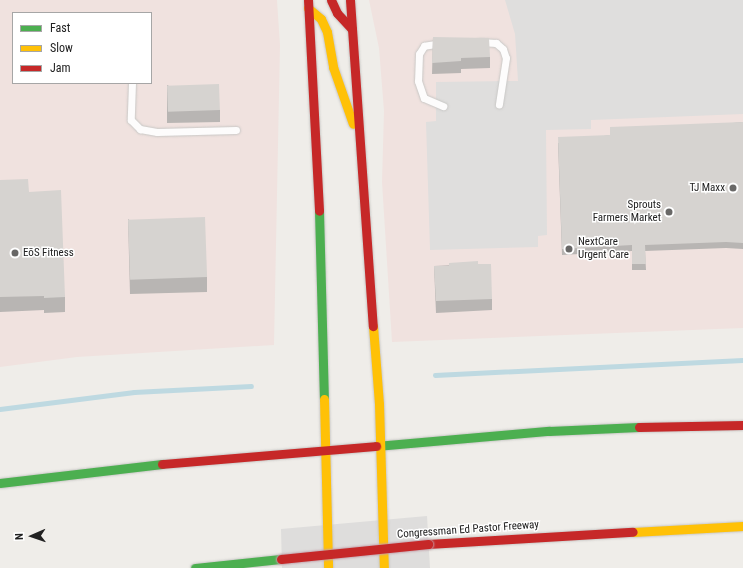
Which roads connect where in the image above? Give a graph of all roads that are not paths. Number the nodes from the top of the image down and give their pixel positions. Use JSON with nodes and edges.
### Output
{"nodes":[{"id":1,"x":331,"y":0,"type":"edge"},
{"id":2,"x":350,"y":0,"type":"edge"},
{"id":3,"x":308,"y":4,"type":"edge"},
{"id":4,"x":352,"y":29,"type":"junction"},
{"id":5,"x":472,"y":42,"type":"edge"},
{"id":6,"x":448,"y":43,"type":"edge"},
{"id":7,"x":132,"y":84,"type":"edge"},
{"id":8,"x":499,"y":104,"type":"dead end"},
{"id":9,"x":443,"y":106,"type":"dead end"},
{"id":10,"x":236,"y":130,"type":"dead end"},
{"id":11,"x":361,"y":143,"type":"junction"},
{"id":12,"x":743,"y":425,"type":"edge"},
{"id":13,"x":381,"y":446,"type":"junction"},
{"id":14,"x":324,"y":449,"type":"junction"},
{"id":15,"x":0,"y":483,"type":"edge"},
{"id":16,"x":743,"y":526,"type":"edge"},
{"id":17,"x":195,"y":568,"type":"edge"},
{"id":18,"x":328,"y":568,"type":"edge"},
{"id":19,"x":384,"y":568,"type":"edge"}],
"edges":[{"from":1,"to":4,"type":"main road"},
{"from":2,"to":4,"type":"main road"},
{"from":3,"to":11,"type":"main road"},
{"from":3,"to":14,"type":"main road"},
{"from":4,"to":11,"type":"main road"},
{"from":5,"to":8,"type":"lane"},
{"from":6,"to":9,"type":"lane"},
{"from":7,"to":10,"type":"lane"},
{"from":11,"to":13,"type":"main road"},
{"from":12,"to":13,"type":"main road"},
{"from":13,"to":14,"type":"main road"},
{"from":13,"to":19,"type":"main road"},
{"from":14,"to":15,"type":"main road"},
{"from":14,"to":18,"type":"main road"},
{"from":16,"to":17,"type":"main road","name":"Congressman Ed Pastor Freeway","bridge":true}]}
